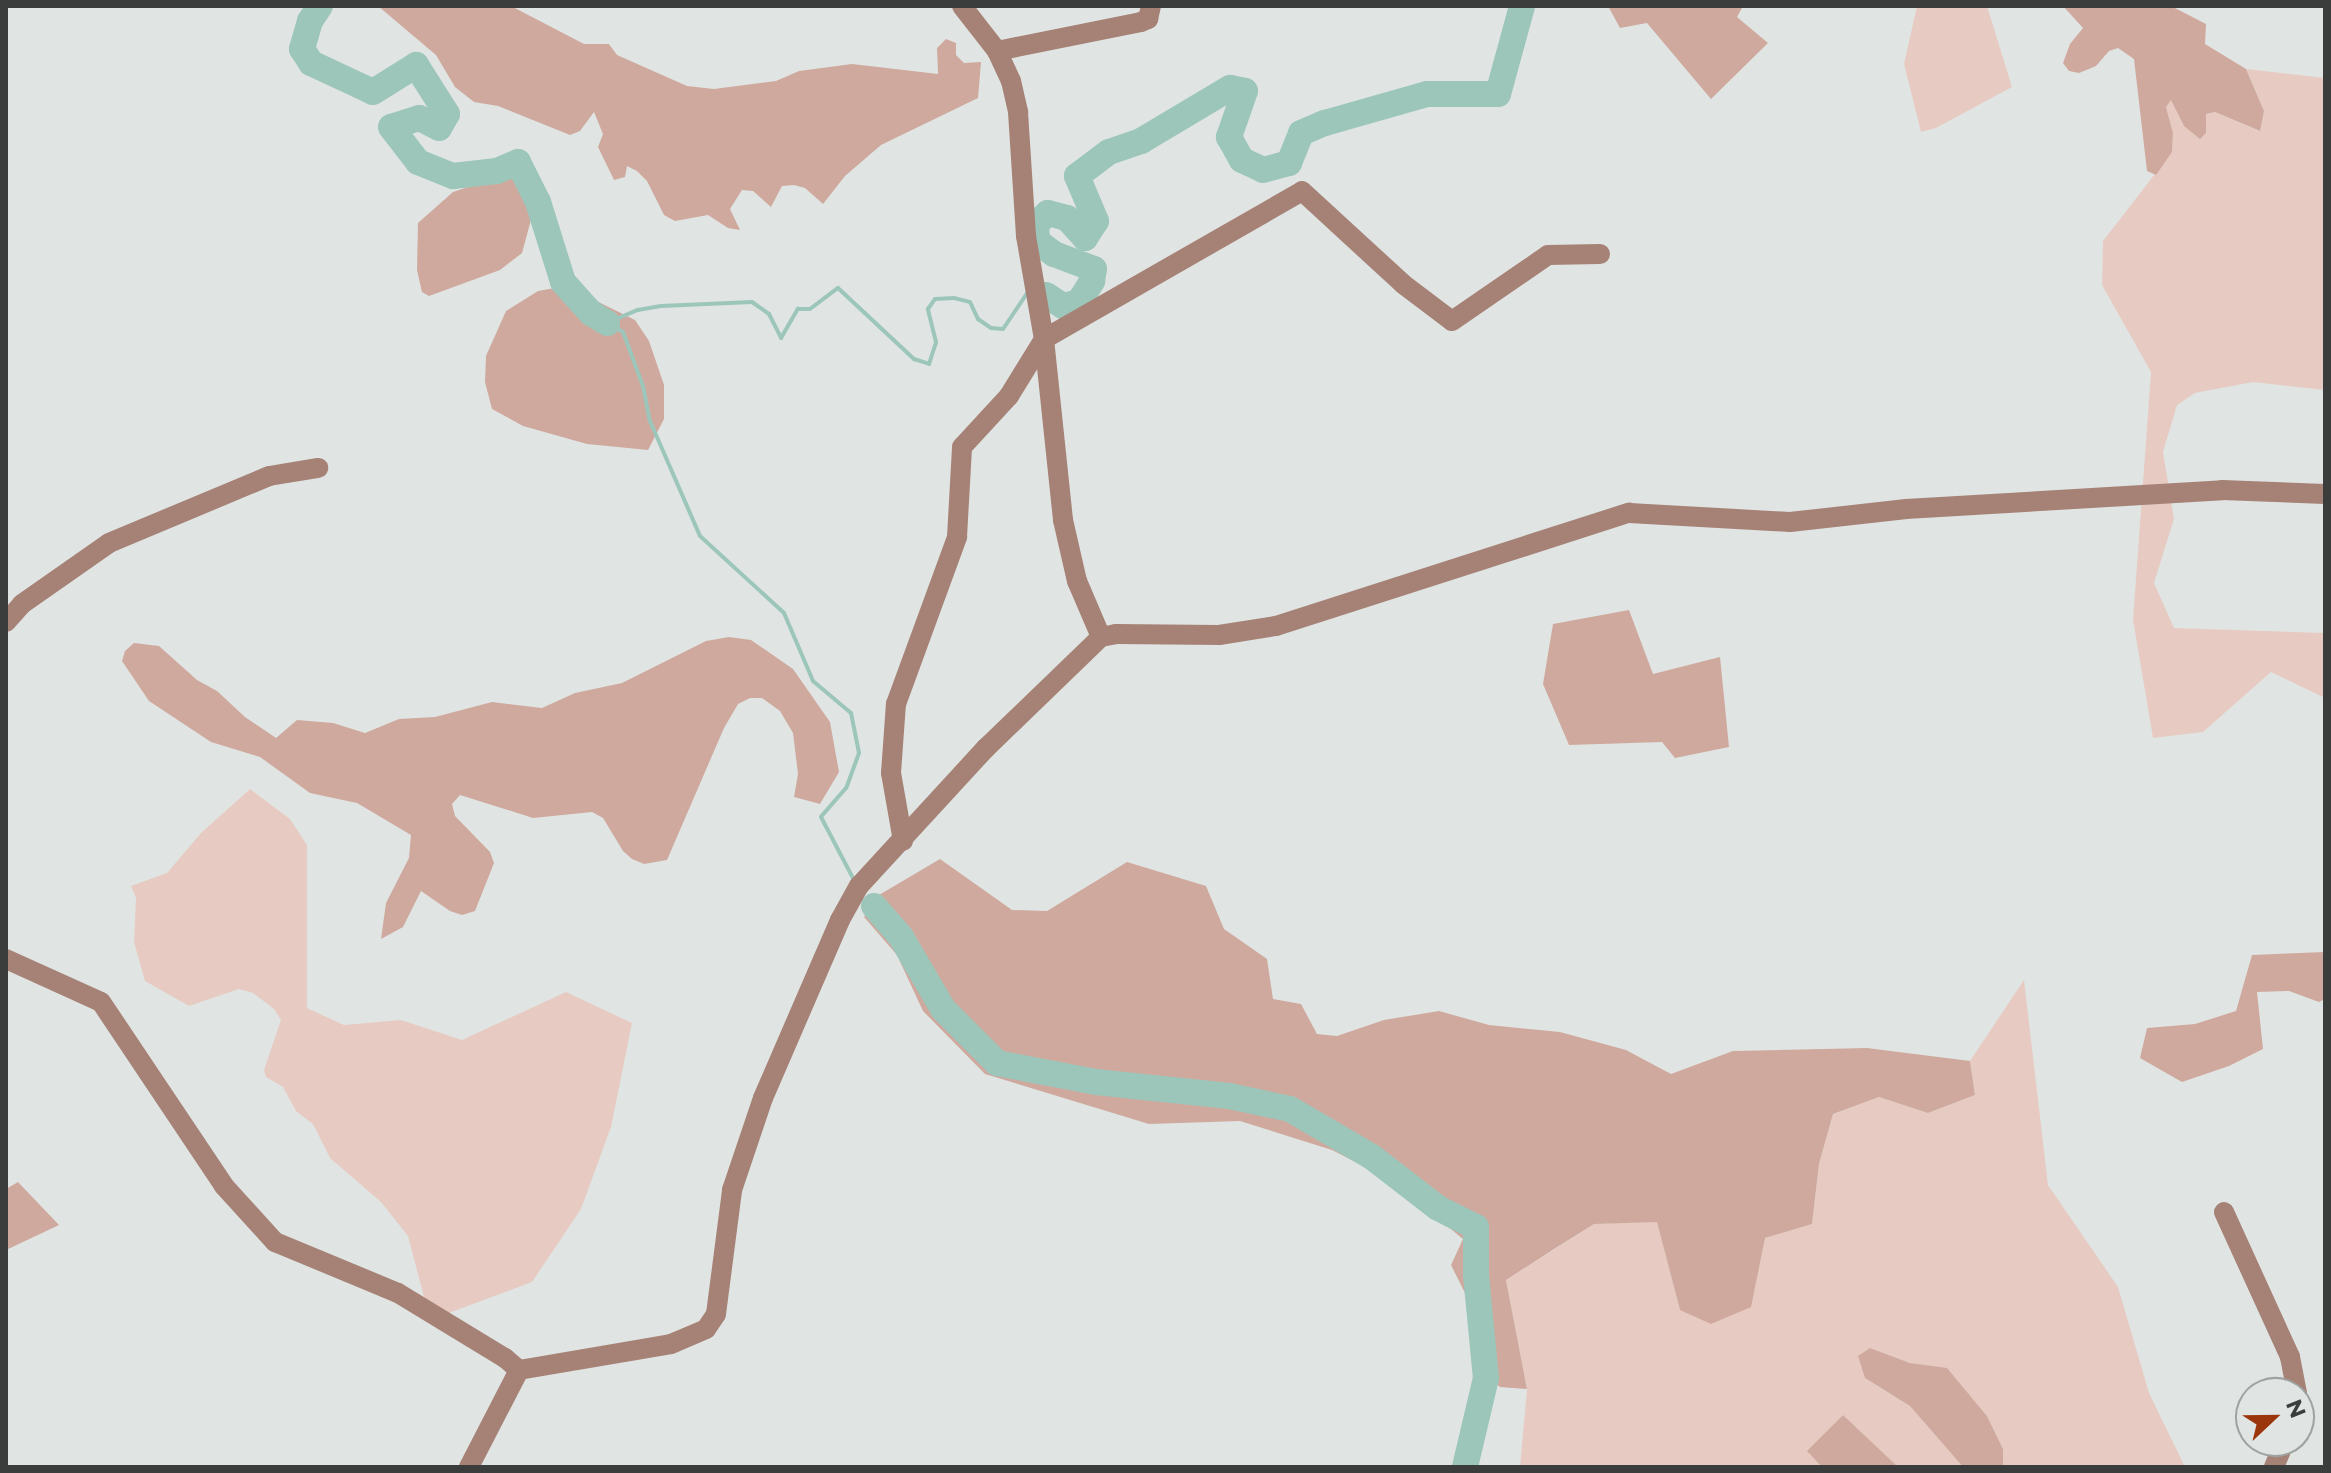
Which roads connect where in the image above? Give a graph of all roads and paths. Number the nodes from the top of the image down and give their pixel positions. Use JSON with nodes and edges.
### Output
{"nodes":[{"id":1,"x":962,"y":6,"type":"edge"},
{"id":2,"x":1151,"y":6,"type":"edge"},
{"id":3,"x":997,"y":51,"type":"junction"},
{"id":4,"x":1600,"y":254,"type":"dead end"},
{"id":5,"x":1044,"y":339,"type":"junction"},
{"id":6,"x":318,"y":468,"type":"dead end"},
{"id":7,"x":2325,"y":494,"type":"edge"},
{"id":8,"x":6,"y":622,"type":"edge"},
{"id":9,"x":1101,"y":637,"type":"junction"},
{"id":10,"x":903,"y":841,"type":"junction"},
{"id":11,"x":6,"y":959,"type":"edge"},
{"id":12,"x":2224,"y":1212,"type":"dead end"},
{"id":13,"x":519,"y":1370,"type":"junction"},
{"id":14,"x":2294,"y":1377,"type":"edge"},
{"id":15,"x":469,"y":1467,"type":"edge"}],
"edges":[{"from":1,"to":3,"type":"street"},
{"from":2,"to":3,"type":"street"},
{"from":3,"to":5,"type":"street"},
{"from":4,"to":5,"type":"street"},
{"from":5,"to":9,"type":"street"},
{"from":5,"to":10,"type":"street"},
{"from":6,"to":8,"type":"street"},
{"from":7,"to":9,"type":"street"},
{"from":9,"to":10,"type":"street"},
{"from":10,"to":13,"type":"street"},
{"from":11,"to":13,"type":"street"},
{"from":12,"to":14,"type":"street"},
{"from":13,"to":15,"type":"street"}]}
